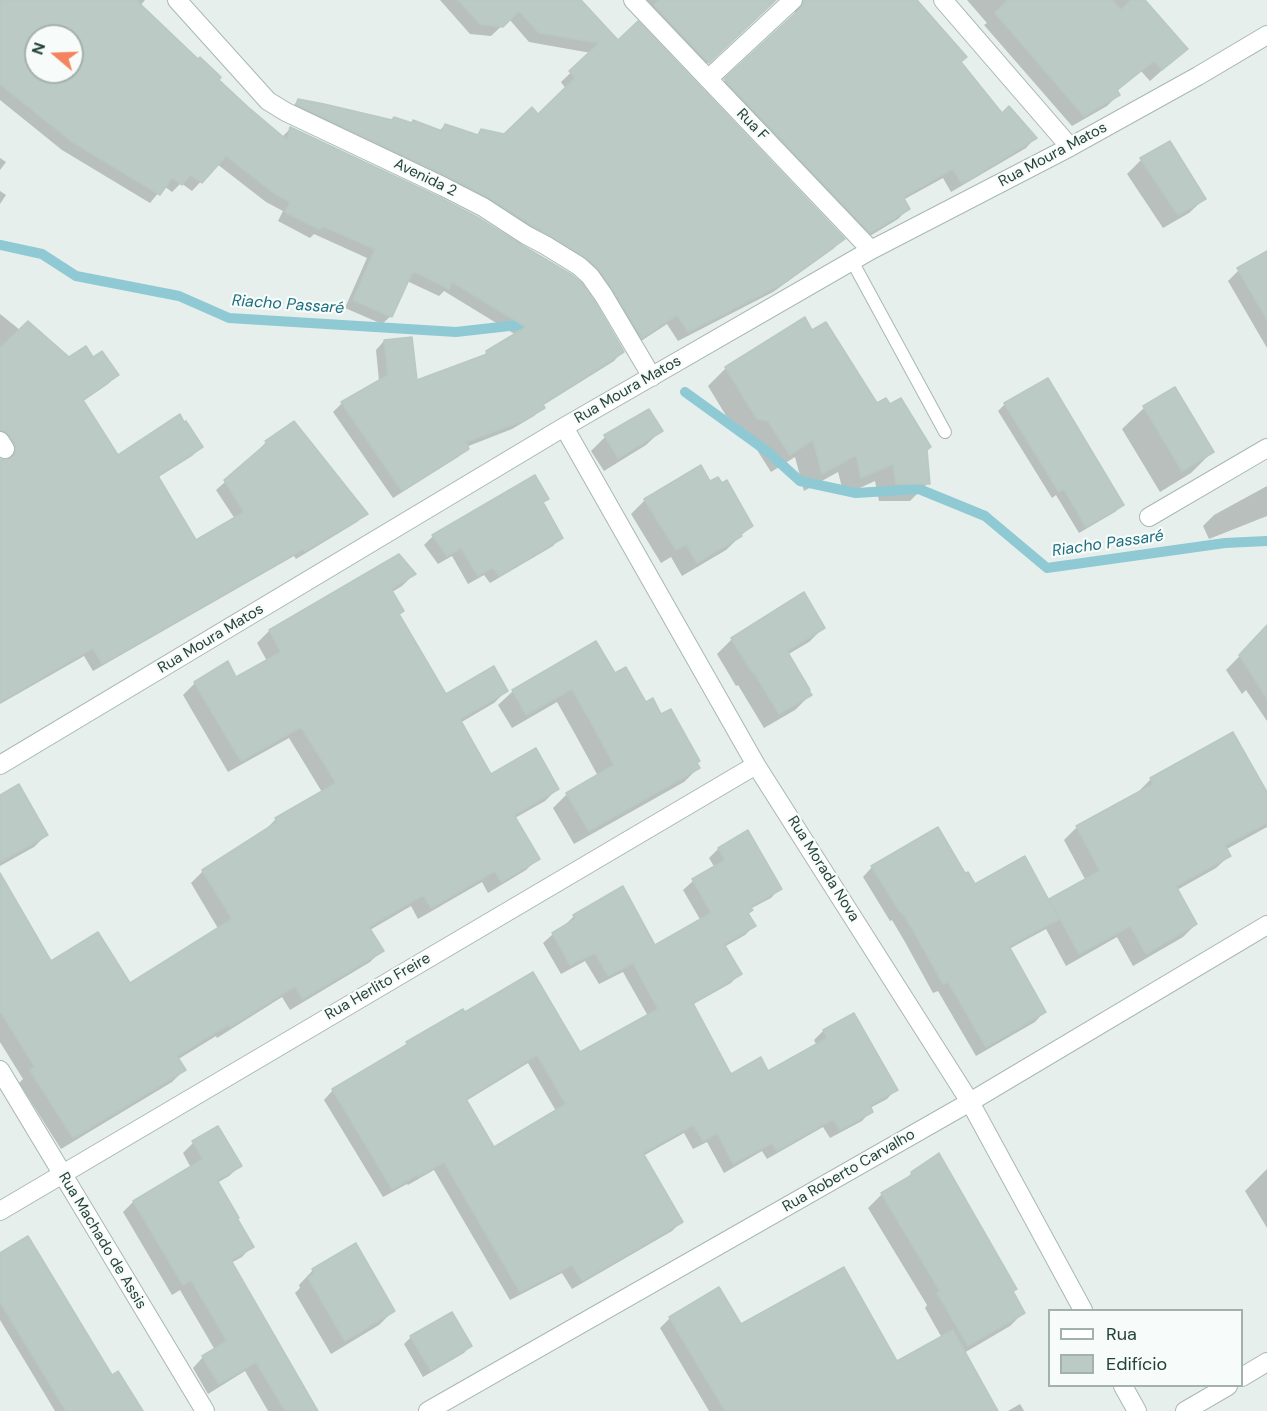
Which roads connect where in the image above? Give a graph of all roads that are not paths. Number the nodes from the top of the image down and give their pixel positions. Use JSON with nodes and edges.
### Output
{"nodes":[{"id":1,"x":177,"y":0,"type":"edge"},
{"id":2,"x":633,"y":0,"type":"edge"},
{"id":3,"x":793,"y":0,"type":"edge"},
{"id":4,"x":943,"y":0,"type":"edge"},
{"id":5,"x":1267,"y":35,"type":"edge"},
{"id":6,"x":708,"y":79,"type":"junction"},
{"id":7,"x":1070,"y":147,"type":"junction"},
{"id":8,"x":871,"y":250,"type":"junction"},
{"id":9,"x":852,"y":261,"type":"junction"},
{"id":10,"x":652,"y":377,"type":"junction"},
{"id":11,"x":564,"y":427,"type":"junction"},
{"id":12,"x":945,"y":432,"type":"dead end"},
{"id":13,"x":1267,"y":448,"type":"edge"},
{"id":14,"x":1149,"y":517,"type":"dead end"},
{"id":15,"x":0,"y":765,"type":"edge"},
{"id":16,"x":756,"y":765,"type":"junction"},
{"id":17,"x":1267,"y":925,"type":"edge"},
{"id":18,"x":0,"y":1070,"type":"edge"},
{"id":19,"x":970,"y":1101,"type":"junction"},
{"id":20,"x":62,"y":1173,"type":"junction"},
{"id":21,"x":0,"y":1211,"type":"edge"},
{"id":22,"x":1082,"y":1309,"type":"edge"},
{"id":23,"x":1267,"y":1362,"type":"edge"},
{"id":24,"x":1243,"y":1376,"type":"edge"},
{"id":25,"x":1124,"y":1387,"type":"edge"},
{"id":26,"x":1226,"y":1387,"type":"edge"},
{"id":27,"x":205,"y":1411,"type":"edge"},
{"id":28,"x":428,"y":1411,"type":"edge"},
{"id":29,"x":1137,"y":1411,"type":"edge"},
{"id":30,"x":1185,"y":1411,"type":"edge"}],
"edges":[{"from":1,"to":10,"type":"street","name":"Avenida 2"},
{"from":2,"to":6,"type":"street","name":"Rua F"},
{"from":3,"to":6,"type":"street"},
{"from":4,"to":7,"type":"street"},
{"from":5,"to":7,"type":"street","name":"Rua Moura Matos"},
{"from":6,"to":8,"type":"street","name":"Rua F"},
{"from":7,"to":8,"type":"street","name":"Rua Moura Matos"},
{"from":8,"to":9,"type":"street","name":"Rua Moura Matos"},
{"from":9,"to":10,"type":"street","name":"Rua Moura Matos"},
{"from":9,"to":12,"type":"lane"},
{"from":10,"to":11,"type":"street","name":"Rua Moura Matos"},
{"from":11,"to":15,"type":"street","name":"Rua Moura Matos"},
{"from":11,"to":16,"type":"street","name":"Rua Morada Nova"},
{"from":13,"to":14,"type":"street"},
{"from":16,"to":19,"type":"street","name":"Rua Morada Nova"},
{"from":16,"to":20,"type":"street","name":"Rua Herlito Freire"},
{"from":17,"to":19,"type":"street","name":"Rua Roberto Carvalho"},
{"from":18,"to":20,"type":"street","name":"Rua Machado de Assis"},
{"from":19,"to":22,"type":"street","name":"Rua Morada Nova"},
{"from":19,"to":28,"type":"street","name":"Rua Roberto Carvalho"},
{"from":20,"to":21,"type":"street","name":"Rua Herlito Freire"},
{"from":20,"to":27,"type":"street","name":"Rua Machado de Assis"},
{"from":23,"to":24,"type":"street"},
{"from":25,"to":29,"type":"street"},
{"from":26,"to":30,"type":"street"}]}
